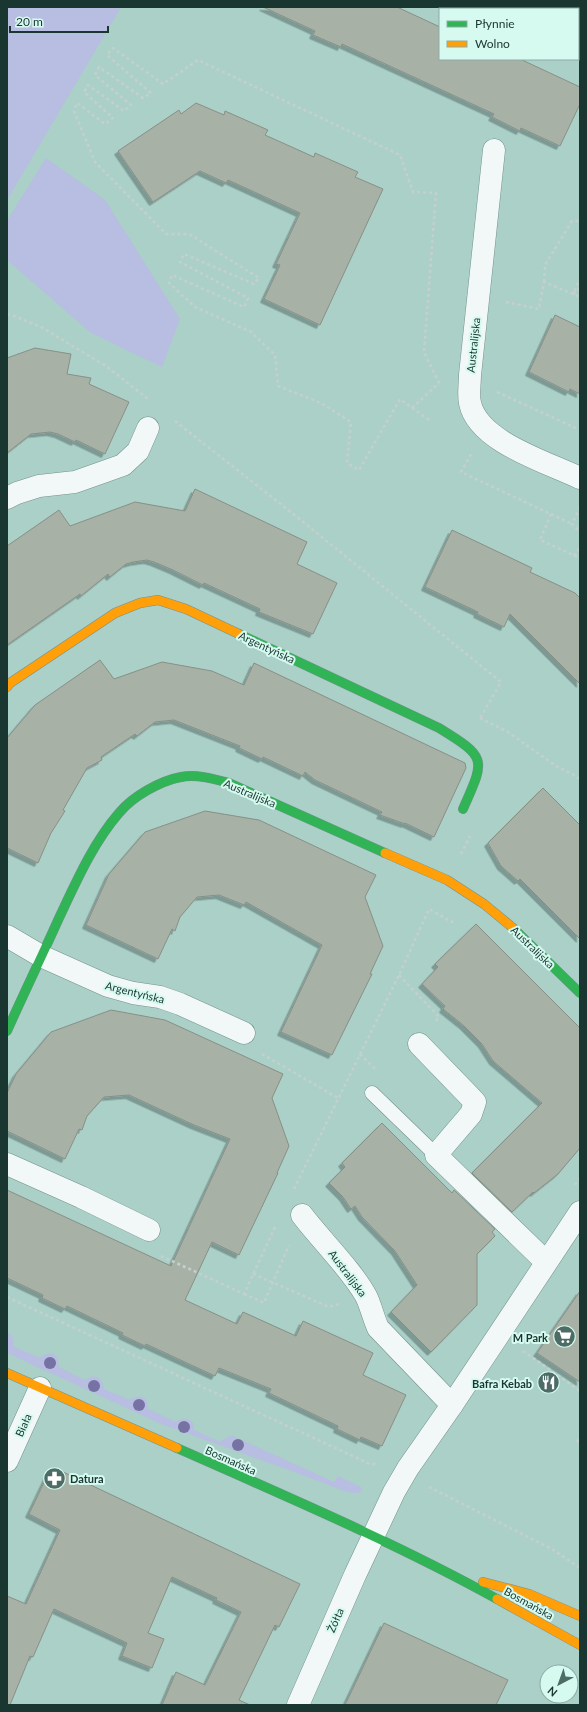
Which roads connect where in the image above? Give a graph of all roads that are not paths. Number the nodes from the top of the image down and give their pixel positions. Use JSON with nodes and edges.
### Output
{"nodes":[{"id":1,"x":494,"y":150,"type":"dead end"},
{"id":2,"x":148,"y":428,"type":"dead end"},
{"id":3,"x":580,"y":478,"type":"edge"},
{"id":4,"x":7,"y":498,"type":"edge"},
{"id":5,"x":7,"y":687,"type":"edge"},
{"id":6,"x":462,"y":809,"type":"dead end"},
{"id":7,"x":7,"y":936,"type":"edge"},
{"id":8,"x":41,"y":956,"type":"junction"},
{"id":9,"x":580,"y":993,"type":"edge"},
{"id":10,"x":7,"y":1031,"type":"edge"},
{"id":11,"x":244,"y":1033,"type":"road end"},
{"id":12,"x":419,"y":1044,"type":"road end"},
{"id":13,"x":372,"y":1094,"type":"dead end"},
{"id":14,"x":436,"y":1155,"type":"junction"},
{"id":15,"x":7,"y":1164,"type":"edge"},
{"id":16,"x":580,"y":1212,"type":"edge"},
{"id":17,"x":302,"y":1216,"type":"road end"},
{"id":18,"x":149,"y":1230,"type":"dead end"},
{"id":19,"x":546,"y":1262,"type":"junction"},
{"id":20,"x":7,"y":1373,"type":"edge"},
{"id":21,"x":40,"y":1388,"type":"junction"},
{"id":22,"x":452,"y":1405,"type":"junction"},
{"id":23,"x":7,"y":1461,"type":"edge"},
{"id":24,"x":374,"y":1536,"type":"junction"},
{"id":25,"x":446,"y":1570,"type":"junction"},
{"id":26,"x":580,"y":1616,"type":"edge"},
{"id":27,"x":580,"y":1645,"type":"edge"},
{"id":28,"x":298,"y":1705,"type":"edge"}],
"edges":[{"from":1,"to":3,"type":"street","name":"Australijska"},
{"from":2,"to":4,"type":"street"},
{"from":5,"to":6,"type":"street","name":"Argentyńska"},
{"from":7,"to":8,"type":"street","name":"Argentyńska"},
{"from":8,"to":9,"type":"street","name":"Australijska"},
{"from":8,"to":10,"type":"street","name":"Australijska"},
{"from":8,"to":11,"type":"street","name":"Argentyńska"},
{"from":12,"to":14,"type":"street"},
{"from":13,"to":14,"type":"lane"},
{"from":14,"to":19,"type":"street"},
{"from":15,"to":18,"type":"street"},
{"from":16,"to":19,"type":"street"},
{"from":17,"to":22,"type":"street","name":"Australijska"},
{"from":19,"to":22,"type":"street"},
{"from":20,"to":21,"type":"street","name":"Bosmańska"},
{"from":21,"to":23,"type":"street","name":"Biała"},
{"from":21,"to":24,"type":"street","name":"Bosmańska"},
{"from":22,"to":24,"type":"street"},
{"from":24,"to":25,"type":"street","name":"Bosmańska"},
{"from":24,"to":28,"type":"street","name":"Żółta"},
{"from":25,"to":26,"type":"street","name":"Bosmańska"},
{"from":25,"to":27,"type":"street","name":"Bosmańska"}]}
